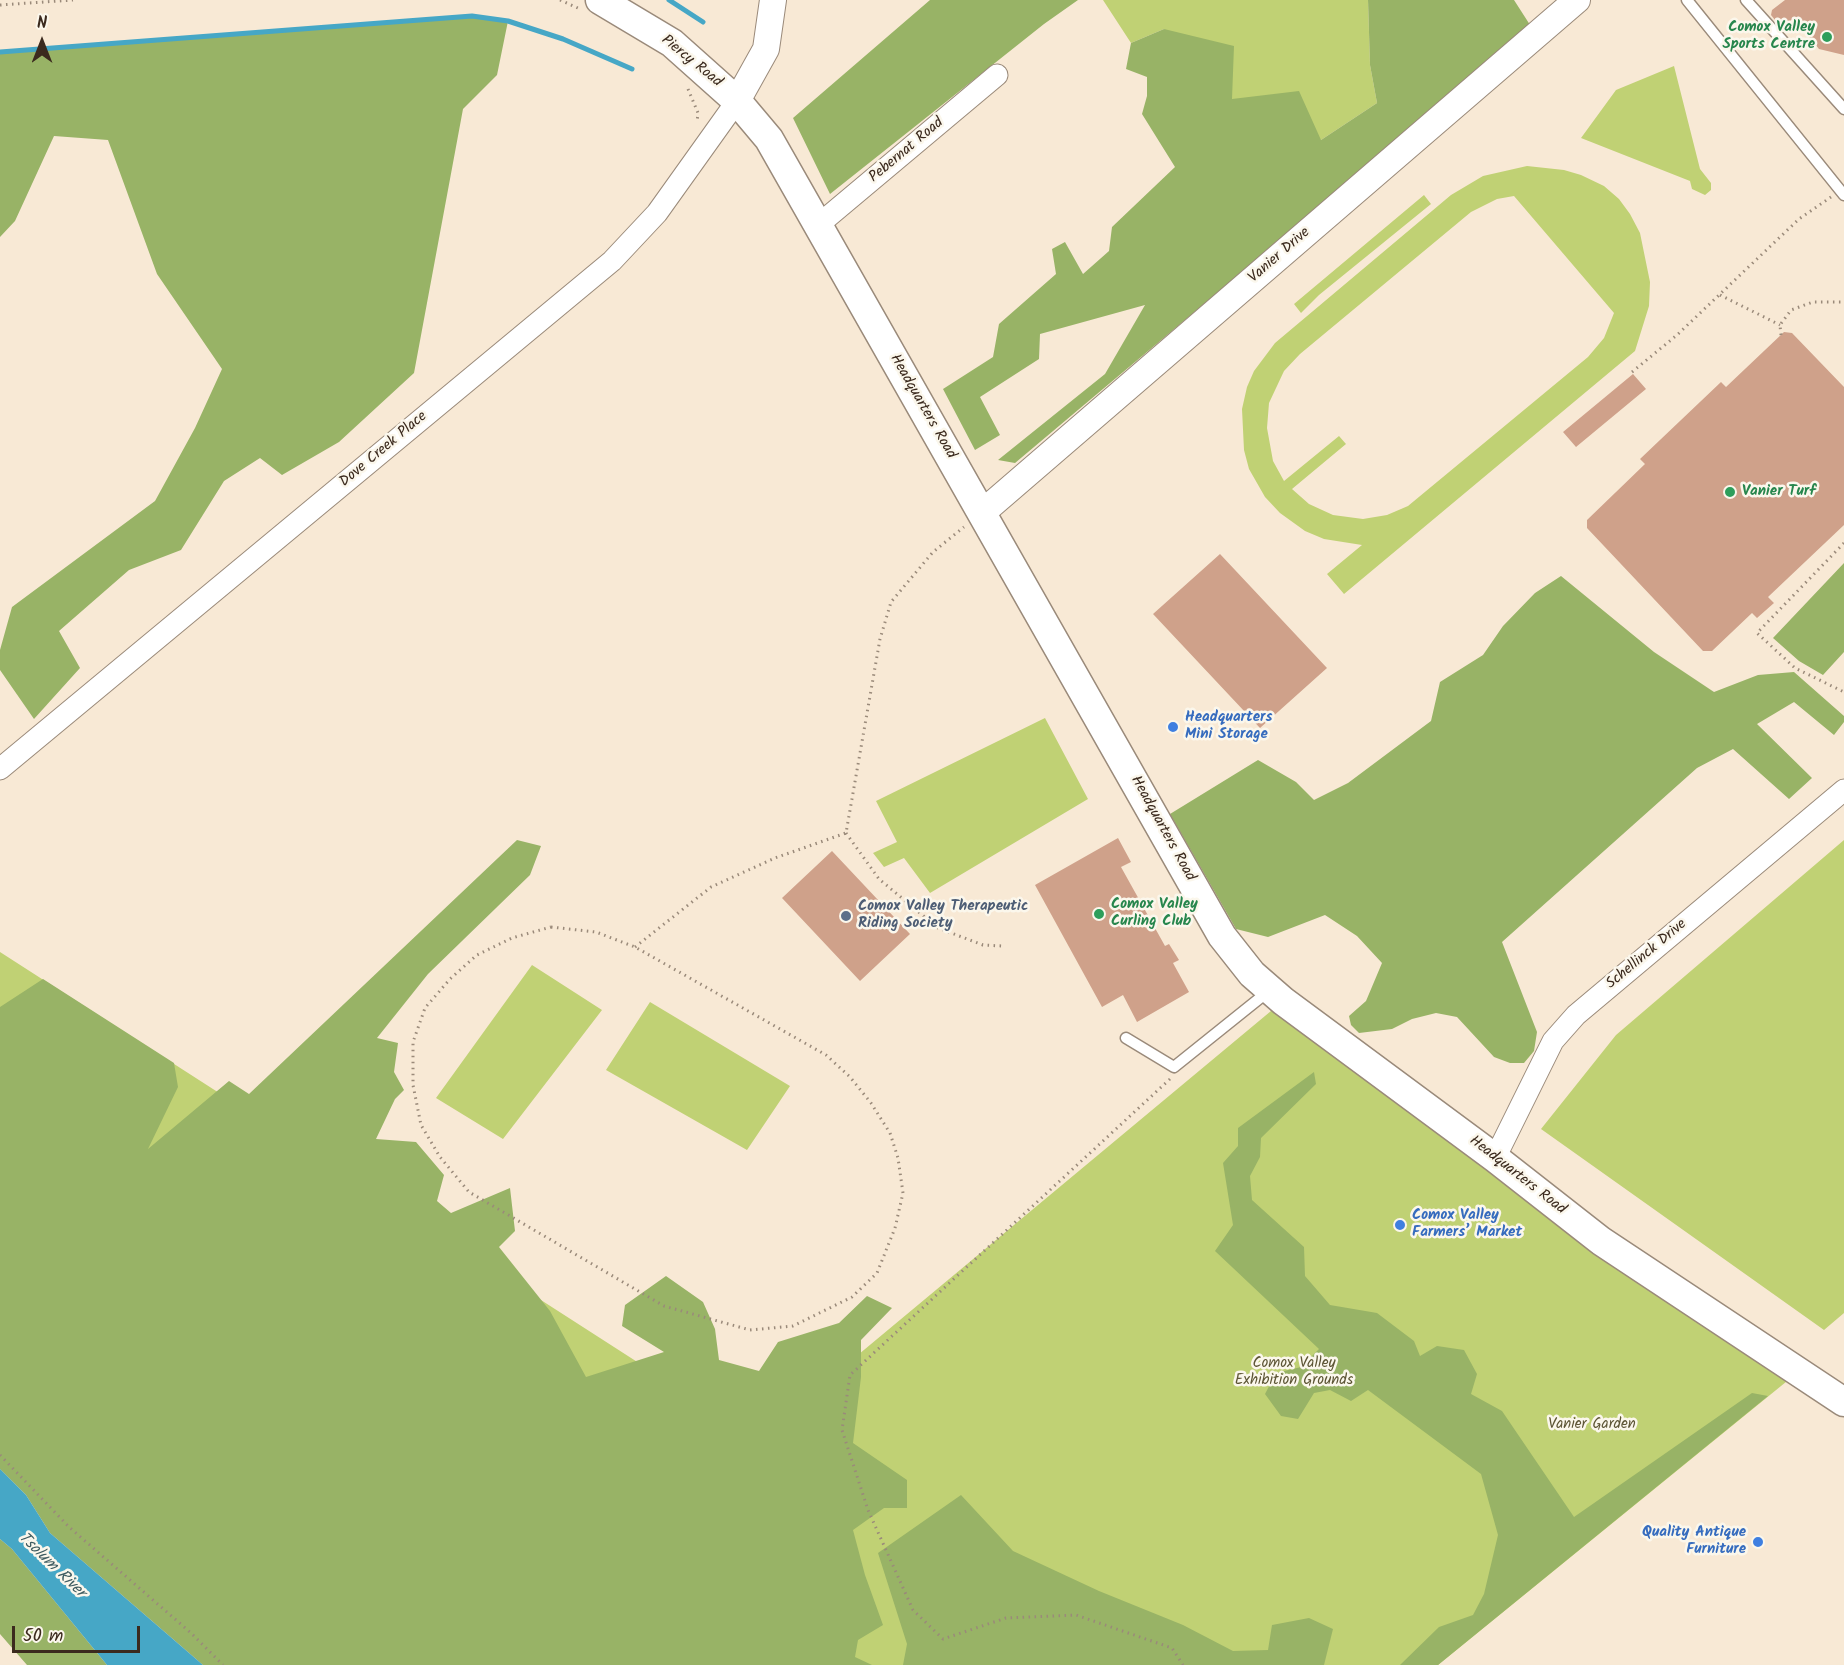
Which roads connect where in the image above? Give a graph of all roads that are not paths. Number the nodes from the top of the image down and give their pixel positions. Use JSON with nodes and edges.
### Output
{"nodes":[{"id":1,"x":773,"y":0,"type":"edge"},
{"id":2,"x":1577,"y":0,"type":"edge"},
{"id":3,"x":1687,"y":0,"type":"edge"},
{"id":4,"x":1746,"y":0,"type":"edge"},
{"id":5,"x":594,"y":6,"type":"edge"},
{"id":6,"x":998,"y":75,"type":"dead end"},
{"id":7,"x":737,"y":101,"type":"junction"},
{"id":8,"x":1844,"y":109,"type":"edge"},
{"id":9,"x":769,"y":139,"type":"joint"},
{"id":10,"x":1842,"y":192,"type":"edge"},
{"id":11,"x":817,"y":226,"type":"junction"},
{"id":12,"x":983,"y":512,"type":"junction"},
{"id":13,"x":0,"y":769,"type":"edge"},
{"id":14,"x":1844,"y":790,"type":"edge"},
{"id":15,"x":1270,"y":990,"type":"junction"},
{"id":16,"x":1126,"y":1038,"type":"dead end"},
{"id":17,"x":1495,"y":1158,"type":"junction"},
{"id":18,"x":1844,"y":1402,"type":"edge"}],
"edges":[{"from":1,"to":7,"type":"street"},
{"from":2,"to":12,"type":"street","name":"Vanier Drive"},
{"from":3,"to":10,"type":"lane"},
{"from":4,"to":8,"type":"lane"},
{"from":5,"to":7,"type":"main road","name":"Piercy Road"},
{"from":6,"to":11,"type":"street","name":"Pebernat Road"},
{"from":7,"to":9,"type":"main road","name":"Piercy Road"},
{"from":7,"to":13,"type":"street","name":"Dove Creek Place"},
{"from":9,"to":11,"type":"main road","name":"Headquarters Road"},
{"from":11,"to":12,"type":"main road","name":"Headquarters Road"},
{"from":12,"to":15,"type":"main road","name":"Headquarters Road"},
{"from":14,"to":17,"type":"street","name":"Schellinck Drive"},
{"from":15,"to":16,"type":"lane"},
{"from":15,"to":17,"type":"main road","name":"Headquarters Road"},
{"from":17,"to":18,"type":"main road","name":"Headquarters Road"}]}
